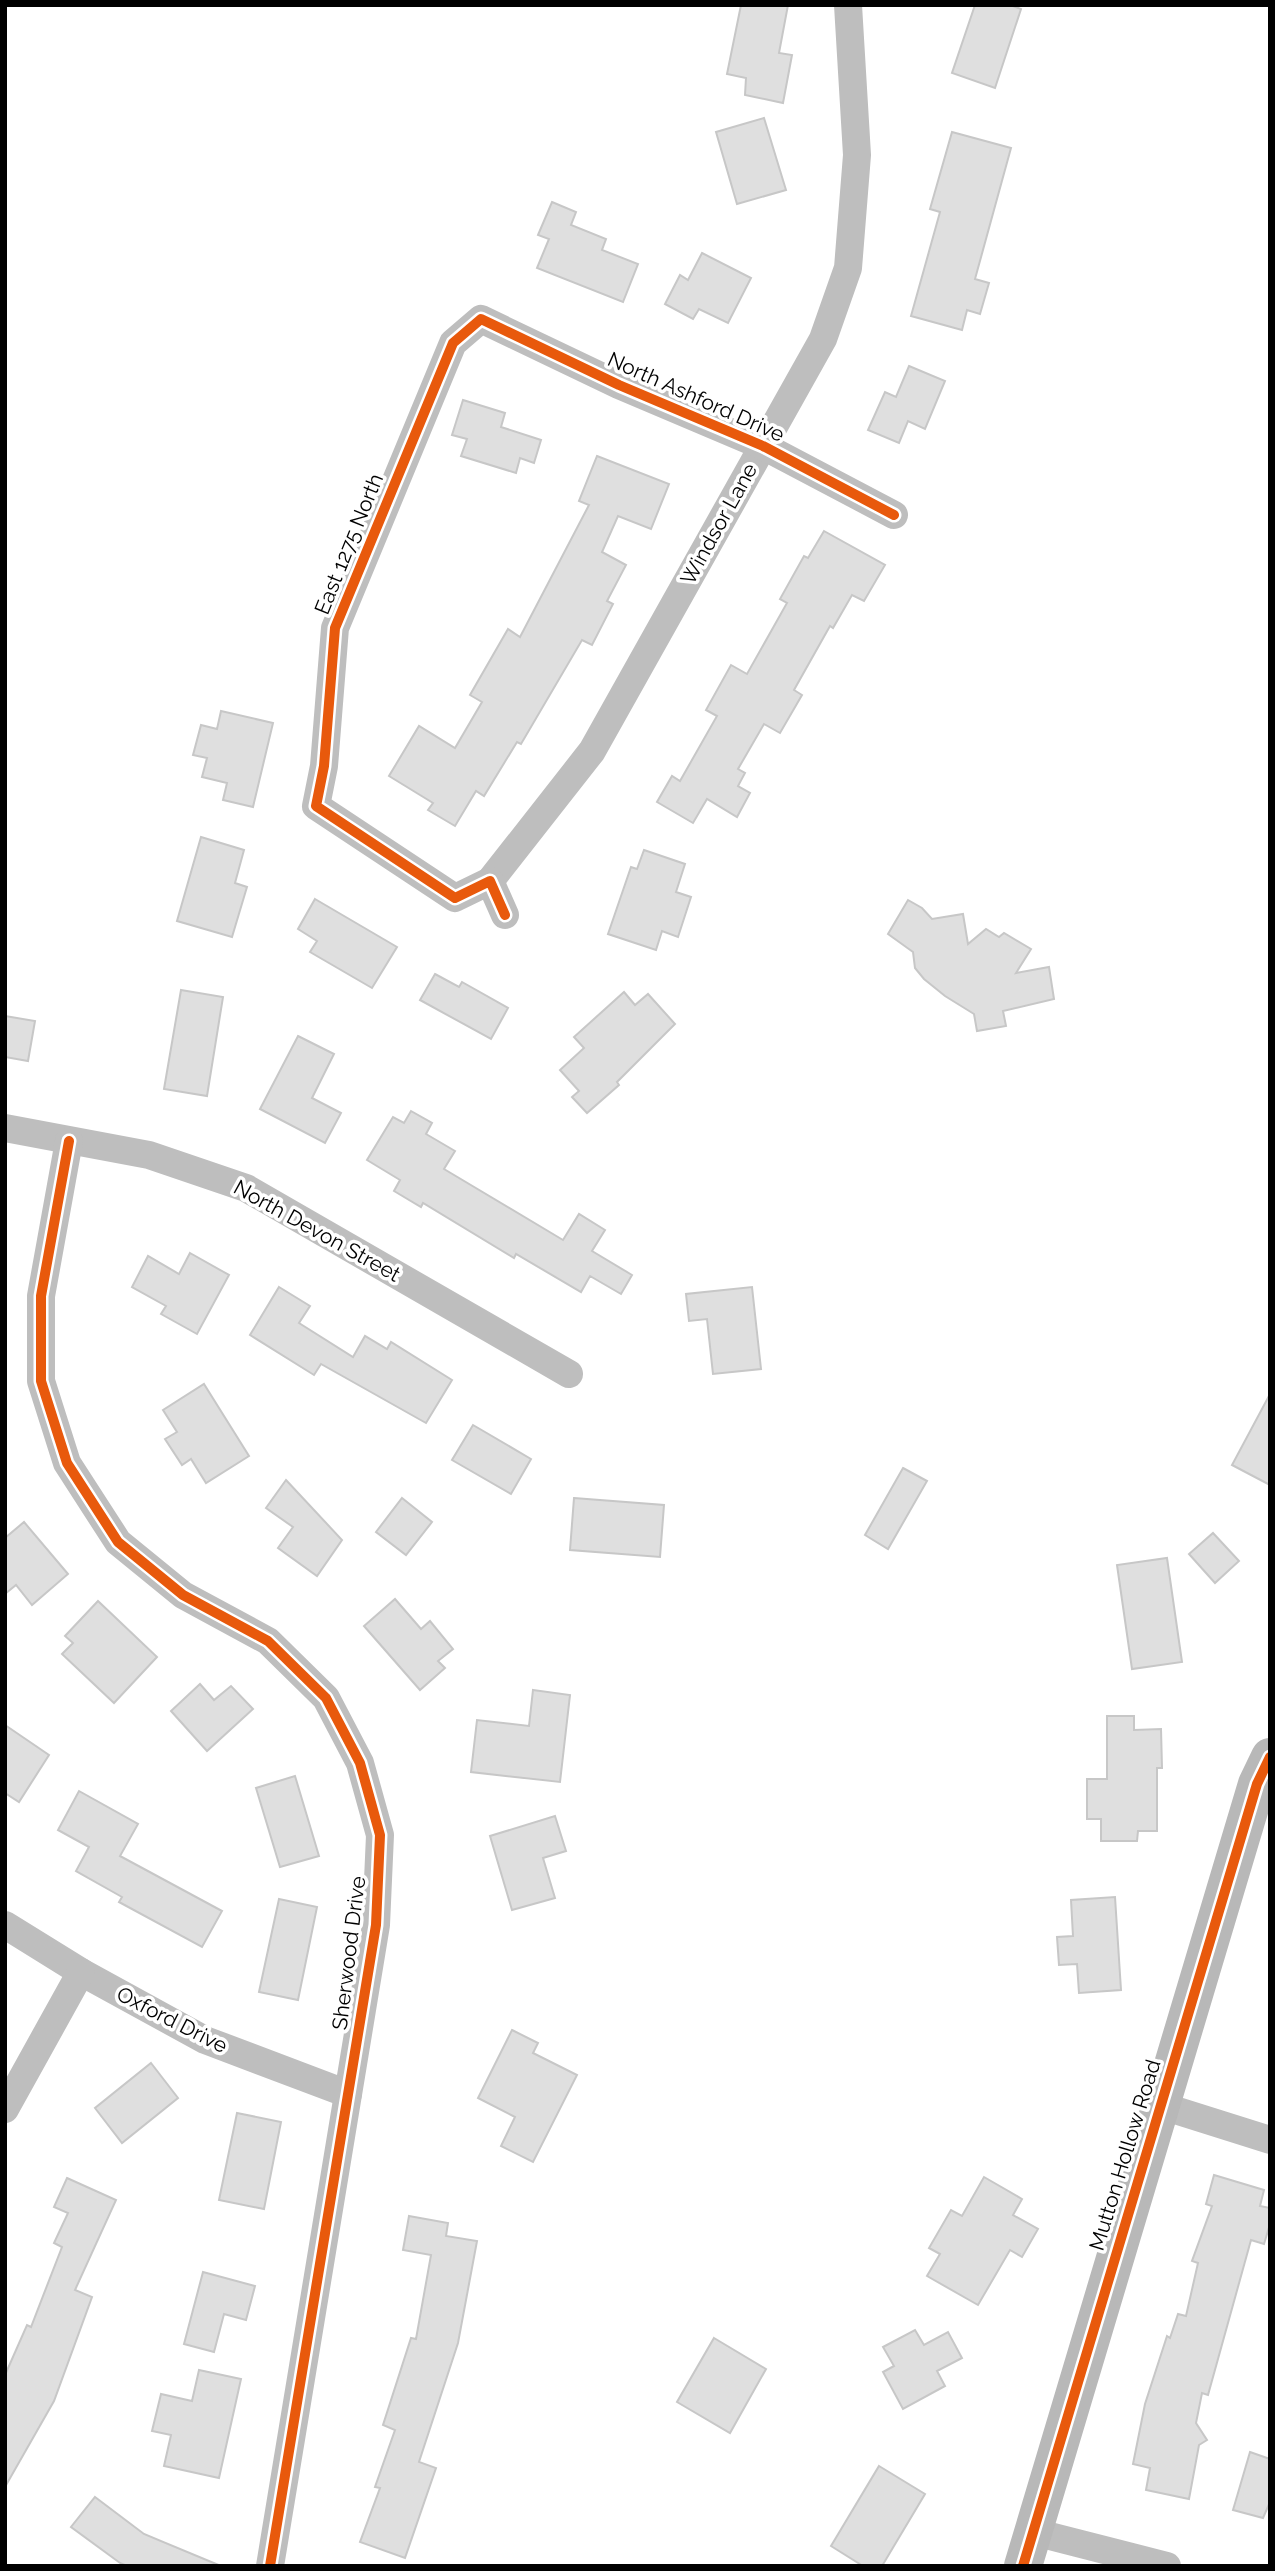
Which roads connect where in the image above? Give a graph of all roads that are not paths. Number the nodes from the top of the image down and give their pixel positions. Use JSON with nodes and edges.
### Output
{"nodes":[{"id":1,"x":848,"y":5,"type":"edge"},
{"id":2,"x":481,"y":318,"type":"joint"},
{"id":3,"x":763,"y":446,"type":"junction"},
{"id":4,"x":894,"y":515,"type":"dead end"},
{"id":5,"x":490,"y":881,"type":"junction"},
{"id":6,"x":505,"y":915,"type":"dead end"},
{"id":7,"x":5,"y":1128,"type":"edge"},
{"id":8,"x":69,"y":1141,"type":"junction"},
{"id":9,"x":569,"y":1374,"type":"dead end"},
{"id":10,"x":1266,"y":1776,"type":"edge"},
{"id":11,"x":5,"y":1925,"type":"edge"},
{"id":12,"x":81,"y":1972,"type":"junction"},
{"id":13,"x":348,"y":2094,"type":"junction"},
{"id":14,"x":1159,"y":2105,"type":"junction"},
{"id":15,"x":5,"y":2109,"type":"edge"},
{"id":16,"x":1270,"y":2140,"type":"edge"},
{"id":17,"x":1028,"y":2549,"type":"edge"},
{"id":18,"x":270,"y":2566,"type":"edge"},
{"id":19,"x":1167,"y":2566,"type":"edge"}],
"edges":[{"from":1,"to":3,"type":"street","name":"Windsor Lane"},
{"from":2,"to":3,"type":"street","name":"North Ashford Drive"},
{"from":2,"to":5,"type":"street","name":"East 1275 North"},
{"from":3,"to":4,"type":"street","name":"North Ashford Drive"},
{"from":3,"to":5,"type":"street","name":"Windsor Lane"},
{"from":5,"to":6,"type":"street"},
{"from":7,"to":8,"type":"street","name":"North Devon Street"},
{"from":8,"to":9,"type":"street","name":"North Devon Street"},
{"from":8,"to":13,"type":"street","name":"Sherwood Drive"},
{"from":10,"to":14,"type":"street","name":"Mutton Hollow Road"},
{"from":11,"to":12,"type":"street","name":"Oxford Drive"},
{"from":12,"to":13,"type":"street","name":"Oxford Drive"},
{"from":12,"to":15,"type":"street"},
{"from":13,"to":18,"type":"street","name":"Sherwood Drive"},
{"from":14,"to":16,"type":"street"},
{"from":14,"to":17,"type":"street","name":"Mutton Hollow Road"},
{"from":17,"to":19,"type":"street"}]}
